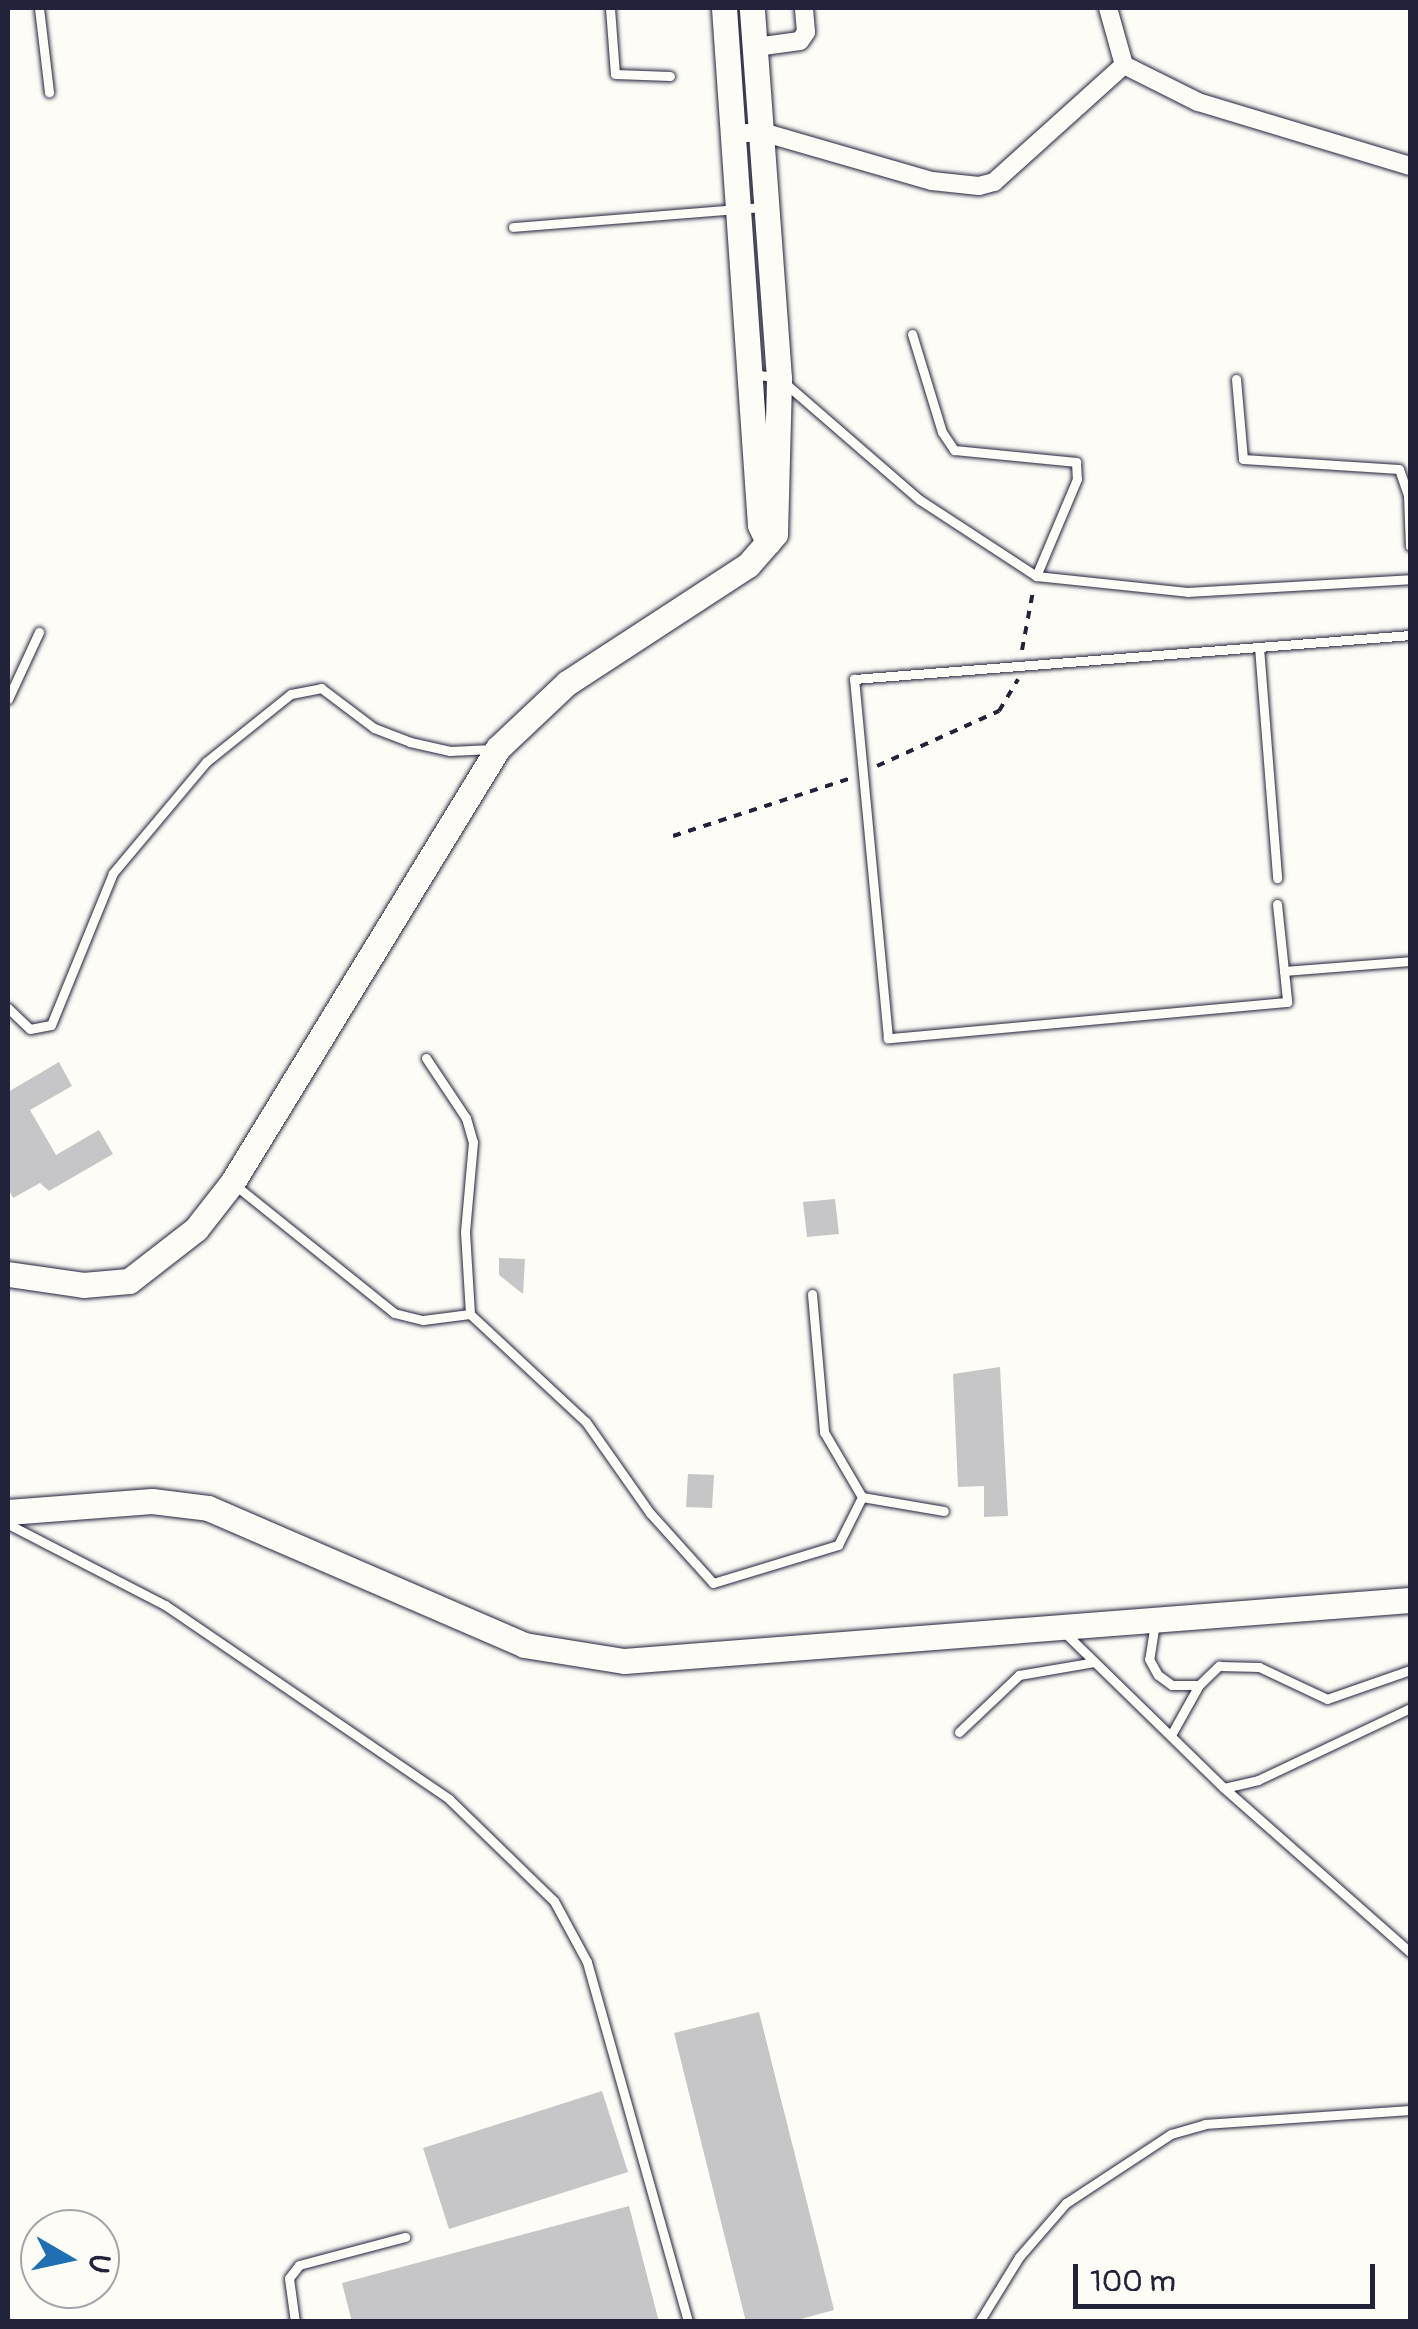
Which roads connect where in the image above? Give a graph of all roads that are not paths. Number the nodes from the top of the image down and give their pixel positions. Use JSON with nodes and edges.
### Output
{"nodes":[{"id":1,"x":39,"y":8,"type":"edge"},
{"id":2,"x":610,"y":8,"type":"edge"},
{"id":3,"x":724,"y":8,"type":"edge"},
{"id":4,"x":752,"y":8,"type":"edge"},
{"id":5,"x":804,"y":8,"type":"edge"},
{"id":6,"x":1108,"y":8,"type":"edge"},
{"id":7,"x":756,"y":46,"type":"junction"},
{"id":8,"x":1124,"y":65,"type":"junction"},
{"id":9,"x":670,"y":76,"type":"dead end"},
{"id":10,"x":48,"y":92,"type":"dead end"},
{"id":11,"x":762,"y":132,"type":"junction"},
{"id":12,"x":732,"y":134,"type":"junction"},
{"id":13,"x":1410,"y":166,"type":"edge"},
{"id":14,"x":767,"y":207,"type":"junction"},
{"id":15,"x":737,"y":210,"type":"junction"},
{"id":16,"x":512,"y":227,"type":"dead end"},
{"id":17,"x":912,"y":334,"type":"dead end"},
{"id":18,"x":752,"y":374,"type":"junction"},
{"id":19,"x":779,"y":378,"type":"junction"},
{"id":20,"x":1236,"y":379,"type":"dead end"},
{"id":21,"x":768,"y":542,"type":"junction"},
{"id":22,"x":1410,"y":546,"type":"edge"},
{"id":23,"x":1036,"y":576,"type":"junction"},
{"id":24,"x":1410,"y":578,"type":"edge"},
{"id":25,"x":39,"y":632,"type":"dead end"},
{"id":26,"x":1410,"y":635,"type":"edge"},
{"id":27,"x":1260,"y":647,"type":"junction"},
{"id":28,"x":8,"y":700,"type":"edge"},
{"id":29,"x":498,"y":748,"type":"junction"},
{"id":30,"x":1277,"y":878,"type":"dead end"},
{"id":31,"x":1277,"y":904,"type":"dead end"},
{"id":32,"x":1410,"y":962,"type":"edge"},
{"id":33,"x":1284,"y":971,"type":"junction"},
{"id":34,"x":8,"y":1008,"type":"edge"},
{"id":35,"x":426,"y":1058,"type":"dead end"},
{"id":36,"x":232,"y":1183,"type":"junction"},
{"id":37,"x":8,"y":1274,"type":"edge"},
{"id":38,"x":812,"y":1294,"type":"dead end"},
{"id":39,"x":470,"y":1314,"type":"junction"},
{"id":40,"x":862,"y":1497,"type":"junction"},
{"id":41,"x":944,"y":1511,"type":"dead end"},
{"id":42,"x":8,"y":1512,"type":"edge"},
{"id":43,"x":8,"y":1524,"type":"edge"},
{"id":44,"x":1410,"y":1600,"type":"edge"},
{"id":45,"x":1156,"y":1620,"type":"junction"},
{"id":46,"x":1060,"y":1628,"type":"junction"},
{"id":47,"x":1094,"y":1662,"type":"junction"},
{"id":48,"x":1410,"y":1670,"type":"edge"},
{"id":49,"x":1199,"y":1685,"type":"junction"},
{"id":50,"x":1410,"y":1708,"type":"edge"},
{"id":51,"x":958,"y":1732,"type":"dead end"},
{"id":52,"x":1171,"y":1734,"type":"junction"},
{"id":53,"x":1224,"y":1788,"type":"junction"},
{"id":54,"x":1410,"y":1952,"type":"edge"},
{"id":55,"x":1410,"y":2110,"type":"edge"},
{"id":56,"x":405,"y":2237,"type":"dead end"},
{"id":57,"x":296,"y":2322,"type":"edge"},
{"id":58,"x":688,"y":2322,"type":"edge"},
{"id":59,"x":978,"y":2322,"type":"edge"}],
"edges":[{"from":1,"to":10,"type":"lane"},
{"from":2,"to":9,"type":"lane"},
{"from":3,"to":12,"type":"street"},
{"from":4,"to":7,"type":"street"},
{"from":5,"to":7,"type":"street"},
{"from":6,"to":8,"type":"street"},
{"from":7,"to":11,"type":"street"},
{"from":8,"to":11,"type":"street"},
{"from":8,"to":13,"type":"street"},
{"from":11,"to":12,"type":"street"},
{"from":11,"to":14,"type":"street"},
{"from":12,"to":15,"type":"street"},
{"from":14,"to":15,"type":"lane"},
{"from":14,"to":19,"type":"street"},
{"from":15,"to":16,"type":"lane"},
{"from":15,"to":18,"type":"street"},
{"from":17,"to":23,"type":"lane"},
{"from":18,"to":19,"type":"lane"},
{"from":18,"to":21,"type":"street"},
{"from":19,"to":21,"type":"street"},
{"from":19,"to":23,"type":"lane"},
{"from":20,"to":22,"type":"lane"},
{"from":21,"to":29,"type":"street"},
{"from":23,"to":24,"type":"lane"},
{"from":25,"to":28,"type":"lane"},
{"from":26,"to":27,"type":"lane"},
{"from":27,"to":30,"type":"lane"},
{"from":27,"to":33,"type":"lane"},
{"from":29,"to":34,"type":"lane"},
{"from":29,"to":36,"type":"street"},
{"from":31,"to":33,"type":"lane"},
{"from":32,"to":33,"type":"lane"},
{"from":35,"to":39,"type":"lane"},
{"from":36,"to":37,"type":"street"},
{"from":36,"to":39,"type":"lane"},
{"from":38,"to":40,"type":"lane"},
{"from":39,"to":40,"type":"lane"},
{"from":40,"to":41,"type":"lane"},
{"from":42,"to":46,"type":"street"},
{"from":43,"to":58,"type":"lane"},
{"from":44,"to":45,"type":"street"},
{"from":45,"to":46,"type":"street"},
{"from":45,"to":49,"type":"lane"},
{"from":46,"to":47,"type":"lane"},
{"from":47,"to":51,"type":"lane"},
{"from":47,"to":52,"type":"lane"},
{"from":48,"to":49,"type":"lane"},
{"from":49,"to":52,"type":"lane"},
{"from":50,"to":53,"type":"lane"},
{"from":52,"to":53,"type":"lane"},
{"from":53,"to":54,"type":"lane"},
{"from":55,"to":59,"type":"lane"},
{"from":56,"to":57,"type":"lane"}]}
